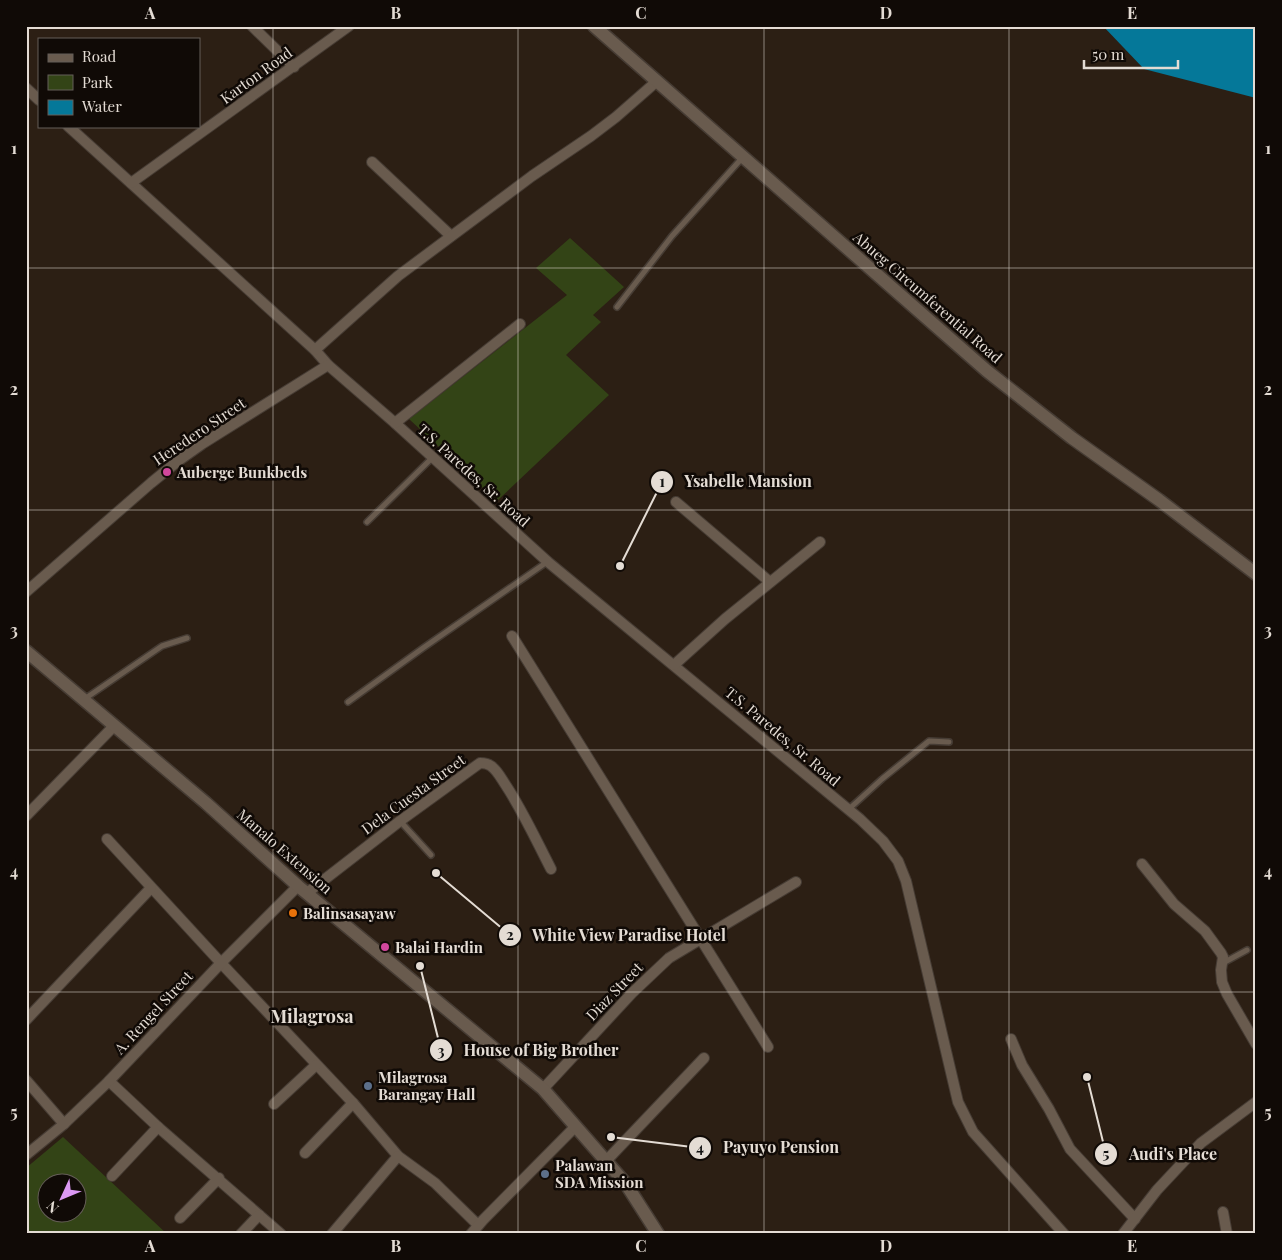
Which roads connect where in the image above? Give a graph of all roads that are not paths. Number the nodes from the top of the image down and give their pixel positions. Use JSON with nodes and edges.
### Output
{"nodes":[{"id":1,"x":252,"y":26,"type":"edge"},
{"id":2,"x":349,"y":26,"type":"edge"},
{"id":3,"x":594,"y":26,"type":"edge"},
{"id":4,"x":294,"y":67,"type":"junction"},
{"id":5,"x":656,"y":82,"type":"junction"},
{"id":6,"x":26,"y":88,"type":"edge"},
{"id":7,"x":38,"y":99,"type":"edge"},
{"id":8,"x":70,"y":128,"type":"edge"},
{"id":9,"x":743,"y":157,"type":"junction"},
{"id":10,"x":372,"y":162,"type":"dead end"},
{"id":11,"x":131,"y":183,"type":"junction"},
{"id":12,"x":451,"y":236,"type":"junction"},
{"id":13,"x":618,"y":307,"type":"dead end"},
{"id":14,"x":520,"y":324,"type":"dead end"},
{"id":15,"x":315,"y":350,"type":"junction"},
{"id":16,"x":328,"y":364,"type":"junction"},
{"id":17,"x":395,"y":423,"type":"junction"},
{"id":18,"x":433,"y":457,"type":"junction"},
{"id":19,"x":676,"y":502,"type":"dead end"},
{"id":20,"x":367,"y":522,"type":"dead end"},
{"id":21,"x":820,"y":542,"type":"dead end"},
{"id":22,"x":548,"y":562,"type":"junction"},
{"id":23,"x":1256,"y":574,"type":"edge"},
{"id":24,"x":770,"y":582,"type":"junction"},
{"id":25,"x":26,"y":592,"type":"edge"},
{"id":26,"x":512,"y":636,"type":"dead end"},
{"id":27,"x":187,"y":638,"type":"dead end"},
{"id":28,"x":26,"y":651,"type":"edge"},
{"id":29,"x":674,"y":665,"type":"junction"},
{"id":30,"x":83,"y":700,"type":"junction"},
{"id":31,"x":348,"y":702,"type":"dead end"},
{"id":32,"x":114,"y":726,"type":"junction"},
{"id":33,"x":949,"y":742,"type":"dead end"},
{"id":34,"x":848,"y":810,"type":"junction"},
{"id":35,"x":26,"y":816,"type":"edge"},
{"id":36,"x":400,"y":821,"type":"junction"},
{"id":37,"x":107,"y":839,"type":"dead end"},
{"id":38,"x":431,"y":855,"type":"dead end"},
{"id":39,"x":1142,"y":864,"type":"dead end"},
{"id":40,"x":551,"y":869,"type":"dead end"},
{"id":41,"x":796,"y":882,"type":"dead end"},
{"id":42,"x":151,"y":888,"type":"junction"},
{"id":43,"x":303,"y":889,"type":"junction"},
{"id":44,"x":702,"y":939,"type":"junction"},
{"id":45,"x":1247,"y":950,"type":"dead end"},
{"id":46,"x":221,"y":963,"type":"junction"},
{"id":47,"x":1222,"y":963,"type":"junction"},
{"id":48,"x":26,"y":1020,"type":"edge"},
{"id":49,"x":1011,"y":1040,"type":"dead end"},
{"id":50,"x":1256,"y":1044,"type":"edge"},
{"id":51,"x":768,"y":1047,"type":"dead end"},
{"id":52,"x":704,"y":1058,"type":"dead end"},
{"id":53,"x":316,"y":1065,"type":"junction"},
{"id":54,"x":26,"y":1080,"type":"edge"},
{"id":55,"x":109,"y":1081,"type":"junction"},
{"id":56,"x":543,"y":1089,"type":"junction"},
{"id":57,"x":1256,"y":1102,"type":"edge"},
{"id":58,"x":353,"y":1103,"type":"junction"},
{"id":59,"x":274,"y":1104,"type":"dead end"},
{"id":60,"x":64,"y":1124,"type":"junction"},
{"id":61,"x":158,"y":1127,"type":"junction"},
{"id":62,"x":575,"y":1127,"type":"junction"},
{"id":63,"x":305,"y":1152,"type":"dead end"},
{"id":64,"x":26,"y":1155,"type":"edge"},
{"id":65,"x":398,"y":1156,"type":"junction"},
{"id":66,"x":606,"y":1161,"type":"junction"},
{"id":67,"x":112,"y":1176,"type":"dead end"},
{"id":68,"x":219,"y":1178,"type":"junction"},
{"id":69,"x":1223,"y":1212,"type":"dead end"},
{"id":70,"x":259,"y":1215,"type":"junction"},
{"id":71,"x":180,"y":1218,"type":"dead end"},
{"id":72,"x":1135,"y":1219,"type":"junction"},
{"id":73,"x":478,"y":1225,"type":"junction"},
{"id":74,"x":241,"y":1234,"type":"edge"},
{"id":75,"x":281,"y":1234,"type":"edge"},
{"id":76,"x":332,"y":1234,"type":"edge"},
{"id":77,"x":471,"y":1234,"type":"edge"},
{"id":78,"x":658,"y":1234,"type":"edge"},
{"id":79,"x":1064,"y":1234,"type":"edge"},
{"id":80,"x":1123,"y":1234,"type":"edge"},
{"id":81,"x":1227,"y":1234,"type":"edge"}],
"edges":[{"from":1,"to":4,"type":"street"},
{"from":2,"to":4,"type":"street","name":"Karton Road"},
{"from":3,"to":5,"type":"street","name":"Abueg Circumferential Road"},
{"from":4,"to":11,"type":"street","name":"Karton Road"},
{"from":5,"to":9,"type":"street","name":"Abueg Circumferential Road"},
{"from":5,"to":12,"type":"street"},
{"from":6,"to":7,"type":"street"},
{"from":8,"to":11,"type":"street","name":"T.S. Paredes, Sr. Road"},
{"from":9,"to":13,"type":"lane"},
{"from":9,"to":23,"type":"street","name":"Abueg Circumferential Road"},
{"from":10,"to":12,"type":"street"},
{"from":11,"to":15,"type":"street","name":"T.S. Paredes, Sr. Road"},
{"from":12,"to":15,"type":"street"},
{"from":14,"to":17,"type":"street"},
{"from":15,"to":16,"type":"street","name":"T.S. Paredes, Sr. Road"},
{"from":16,"to":17,"type":"street","name":"T.S. Paredes, Sr. Road"},
{"from":16,"to":25,"type":"street","name":"Heredero Street"},
{"from":17,"to":18,"type":"street","name":"T.S. Paredes, Sr. Road"},
{"from":18,"to":20,"type":"lane"},
{"from":18,"to":22,"type":"street","name":"T.S. Paredes, Sr. Road"},
{"from":19,"to":24,"type":"street"},
{"from":21,"to":24,"type":"street"},
{"from":22,"to":29,"type":"street","name":"T.S. Paredes, Sr. Road"},
{"from":22,"to":31,"type":"lane"},
{"from":24,"to":29,"type":"street"},
{"from":26,"to":44,"type":"street"},
{"from":27,"to":30,"type":"lane"},
{"from":28,"to":30,"type":"street","name":"Manalo Extension"},
{"from":29,"to":34,"type":"street","name":"T.S. Paredes, Sr. Road"},
{"from":30,"to":32,"type":"street","name":"Manalo Extension"},
{"from":32,"to":35,"type":"street"},
{"from":32,"to":43,"type":"street","name":"Manalo Extension"},
{"from":33,"to":34,"type":"lane"},
{"from":34,"to":79,"type":"street","name":"T.S. Paredes, Sr. Road"},
{"from":36,"to":38,"type":"lane"},
{"from":36,"to":40,"type":"street","name":"Dela Cuesta Street"},
{"from":36,"to":43,"type":"street","name":"Dela Cuesta Street"},
{"from":37,"to":42,"type":"street"},
{"from":39,"to":47,"type":"street"},
{"from":41,"to":44,"type":"street","name":"Diaz Street"},
{"from":42,"to":46,"type":"street"},
{"from":42,"to":48,"type":"street"},
{"from":43,"to":46,"type":"street","name":"A. Rengel Street"},
{"from":43,"to":56,"type":"street","name":"Manalo Extension"},
{"from":44,"to":51,"type":"street"},
{"from":44,"to":56,"type":"street","name":"Diaz Street"},
{"from":45,"to":47,"type":"lane"},
{"from":46,"to":53,"type":"street"},
{"from":46,"to":55,"type":"street","name":"A. Rengel Street"},
{"from":47,"to":50,"type":"street"},
{"from":49,"to":72,"type":"street"},
{"from":52,"to":66,"type":"street"},
{"from":53,"to":58,"type":"street"},
{"from":53,"to":59,"type":"street"},
{"from":54,"to":60,"type":"street"},
{"from":55,"to":60,"type":"street","name":"A. Rengel Street"},
{"from":55,"to":61,"type":"street"},
{"from":56,"to":62,"type":"street","name":"Manalo Extension"},
{"from":57,"to":72,"type":"street"},
{"from":58,"to":63,"type":"street"},
{"from":58,"to":65,"type":"street"},
{"from":60,"to":64,"type":"street","name":"A. Rengel Street"},
{"from":61,"to":67,"type":"street"},
{"from":61,"to":68,"type":"street"},
{"from":62,"to":66,"type":"street","name":"Manalo Extension"},
{"from":62,"to":73,"type":"street"},
{"from":65,"to":73,"type":"street"},
{"from":65,"to":76,"type":"street"},
{"from":66,"to":78,"type":"street","name":"Manalo Extension"},
{"from":68,"to":70,"type":"street"},
{"from":68,"to":71,"type":"street"},
{"from":69,"to":81,"type":"street"},
{"from":70,"to":74,"type":"street"},
{"from":70,"to":75,"type":"street"},
{"from":72,"to":80,"type":"street"},
{"from":73,"to":77,"type":"street"}]}
